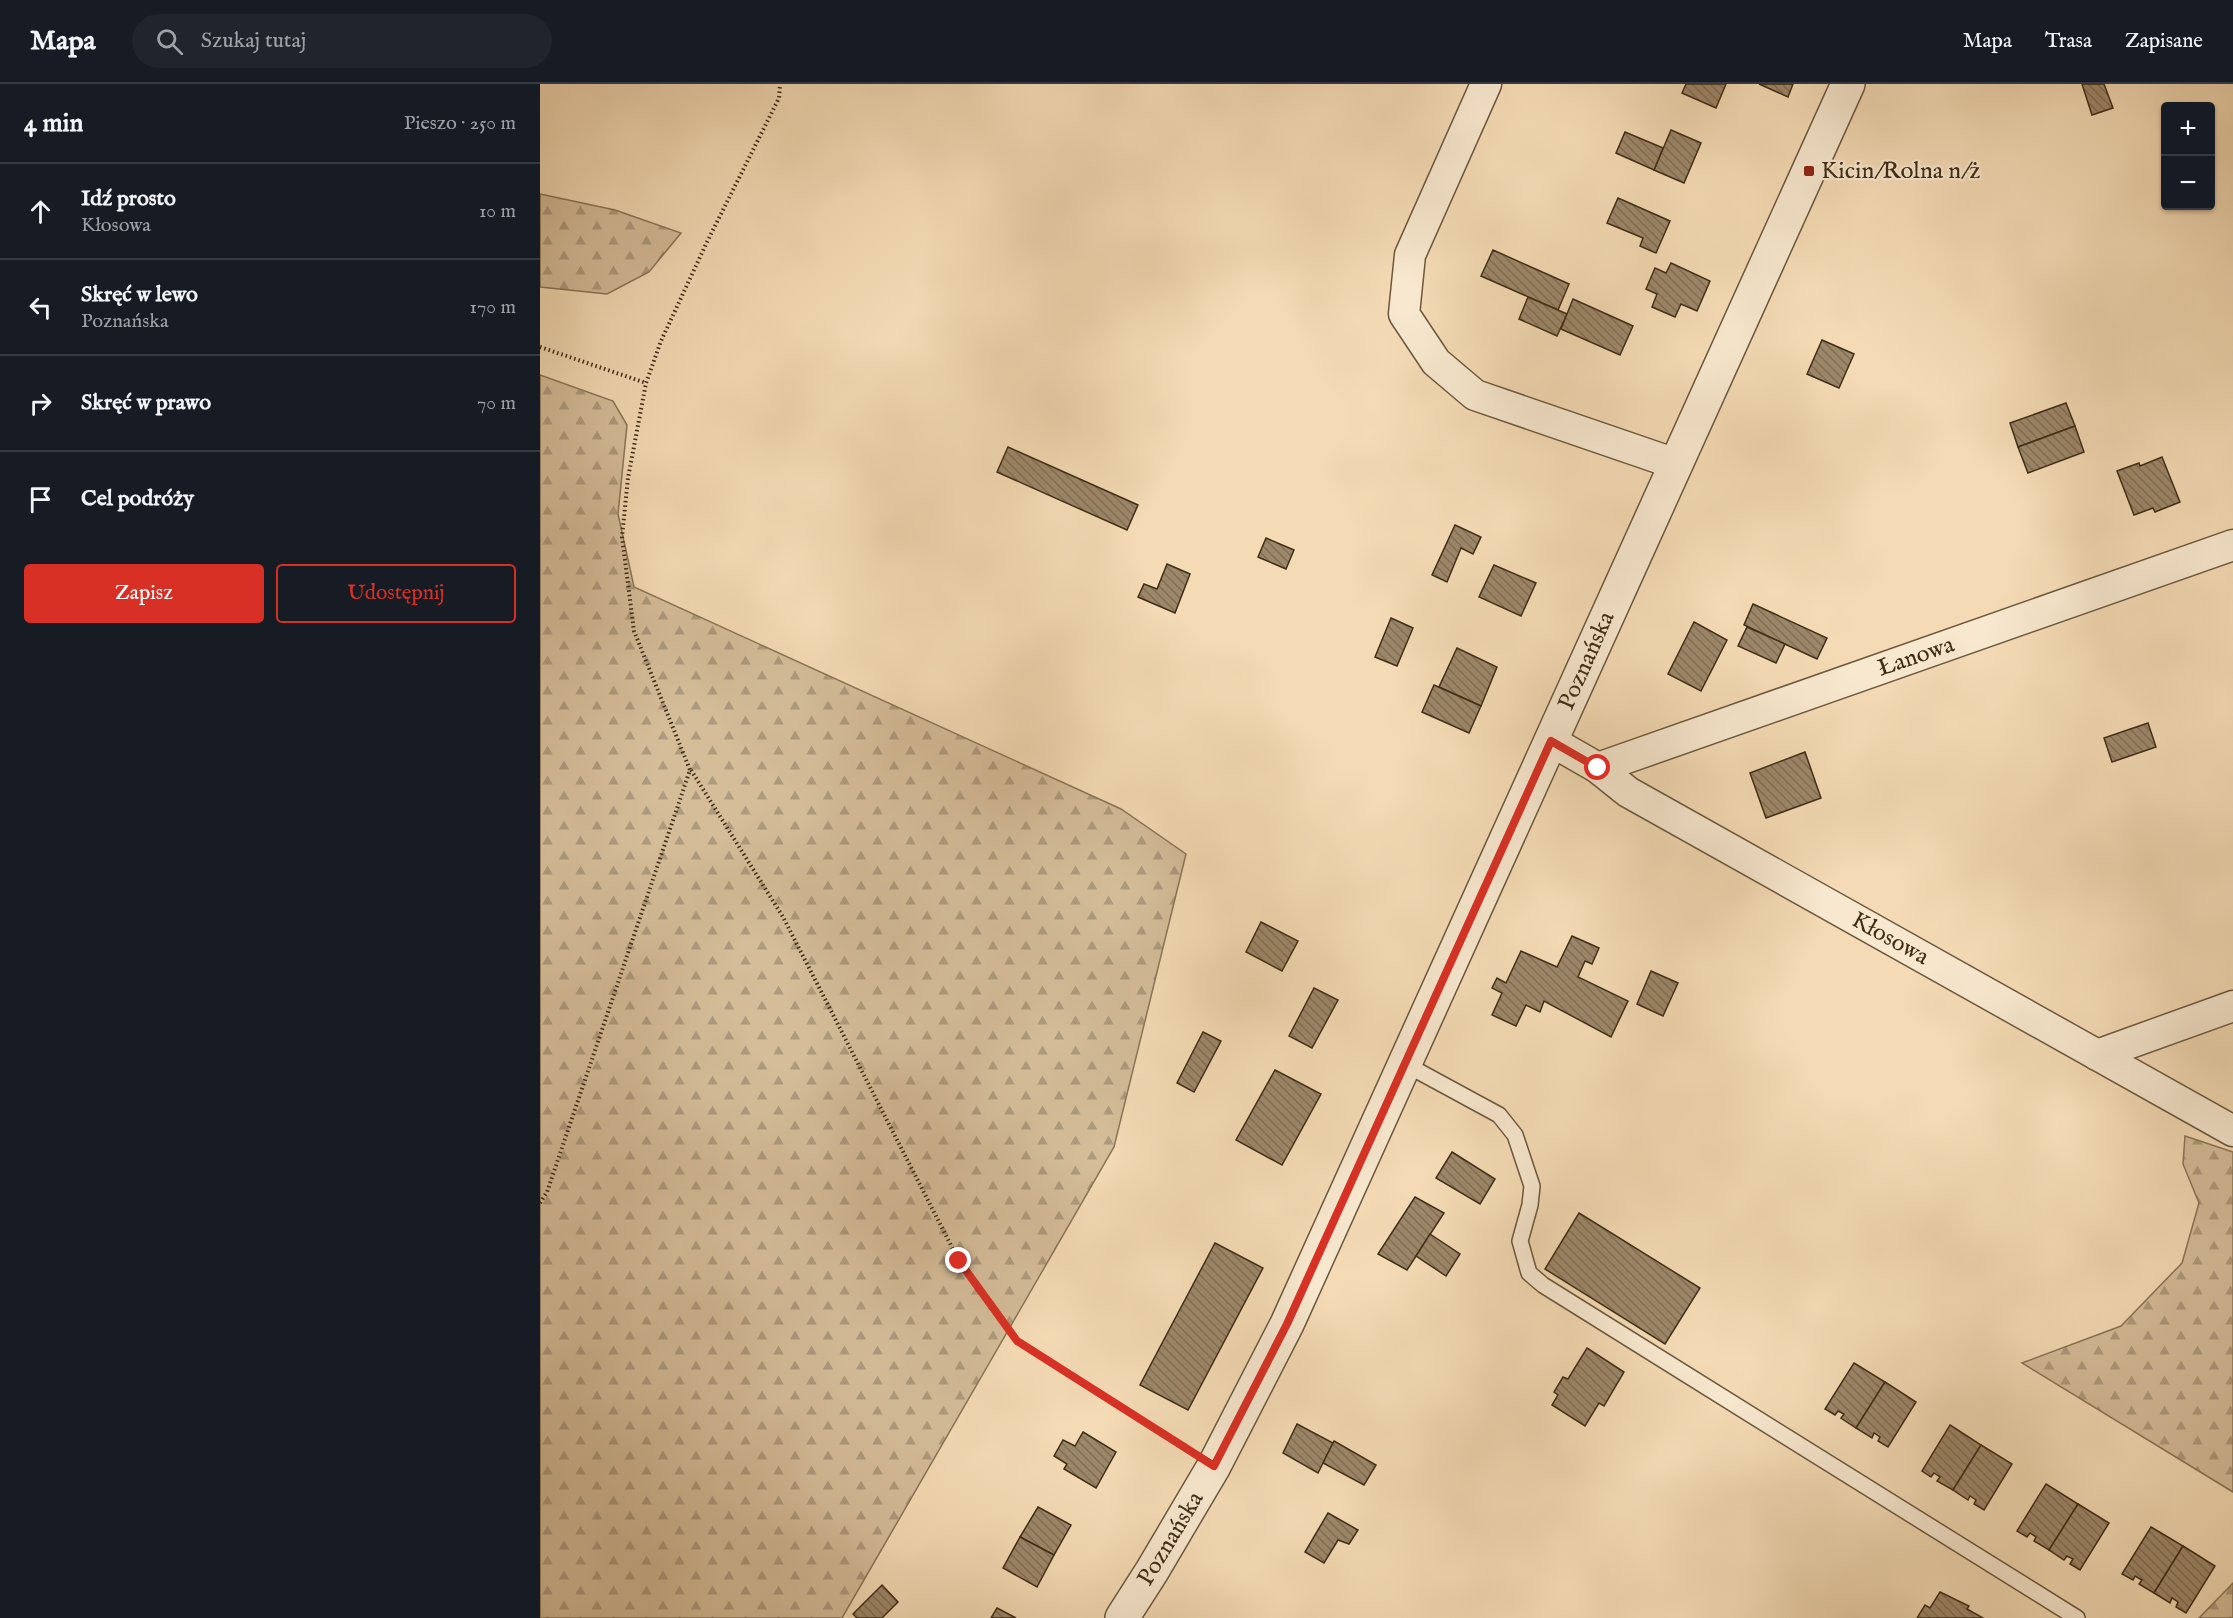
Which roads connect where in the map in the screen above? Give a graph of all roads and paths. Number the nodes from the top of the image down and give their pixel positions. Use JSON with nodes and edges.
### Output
{"nodes":[{"id":1,"x":780,"y":84,"type":"edge"},
{"id":2,"x":1486,"y":84,"type":"edge"},
{"id":3,"x":1848,"y":84,"type":"edge"},
{"id":4,"x":540,"y":347,"type":"edge"},
{"id":5,"x":646,"y":383,"type":"junction"},
{"id":6,"x":1676,"y":464,"type":"junction"},
{"id":7,"x":2233,"y":545,"type":"edge"},
{"id":8,"x":1551,"y":741,"type":"junction"},
{"id":9,"x":1598,"y":768,"type":"junction"},
{"id":10,"x":690,"y":770,"type":"junction"},
{"id":11,"x":2233,"y":1006,"type":"edge"},
{"id":12,"x":2097,"y":1055,"type":"junction"},
{"id":13,"x":1405,"y":1064,"type":"junction"},
{"id":14,"x":2233,"y":1131,"type":"edge"},
{"id":15,"x":540,"y":1203,"type":"edge"},
{"id":16,"x":1214,"y":1466,"type":"junction"},
{"id":17,"x":1122,"y":1618,"type":"edge"},
{"id":18,"x":2077,"y":1618,"type":"edge"}],
"edges":[{"from":1,"to":5,"type":"path"},
{"from":2,"to":6,"type":"street"},
{"from":3,"to":6,"type":"street","name":"Poznańska"},
{"from":4,"to":5,"type":"path"},
{"from":5,"to":10,"type":"path"},
{"from":6,"to":8,"type":"street","name":"Poznańska"},
{"from":7,"to":9,"type":"street","name":"Łanowa"},
{"from":8,"to":9,"type":"street","name":"Kłosowa"},
{"from":8,"to":13,"type":"street","name":"Poznańska"},
{"from":9,"to":12,"type":"street","name":"Kłosowa"},
{"from":10,"to":15,"type":"path"},
{"from":10,"to":16,"type":"path"},
{"from":11,"to":12,"type":"street"},
{"from":12,"to":14,"type":"street","name":"Kłosowa"},
{"from":13,"to":16,"type":"street","name":"Poznańska"},
{"from":13,"to":18,"type":"lane"},
{"from":16,"to":17,"type":"street","name":"Poznańska"}]}
